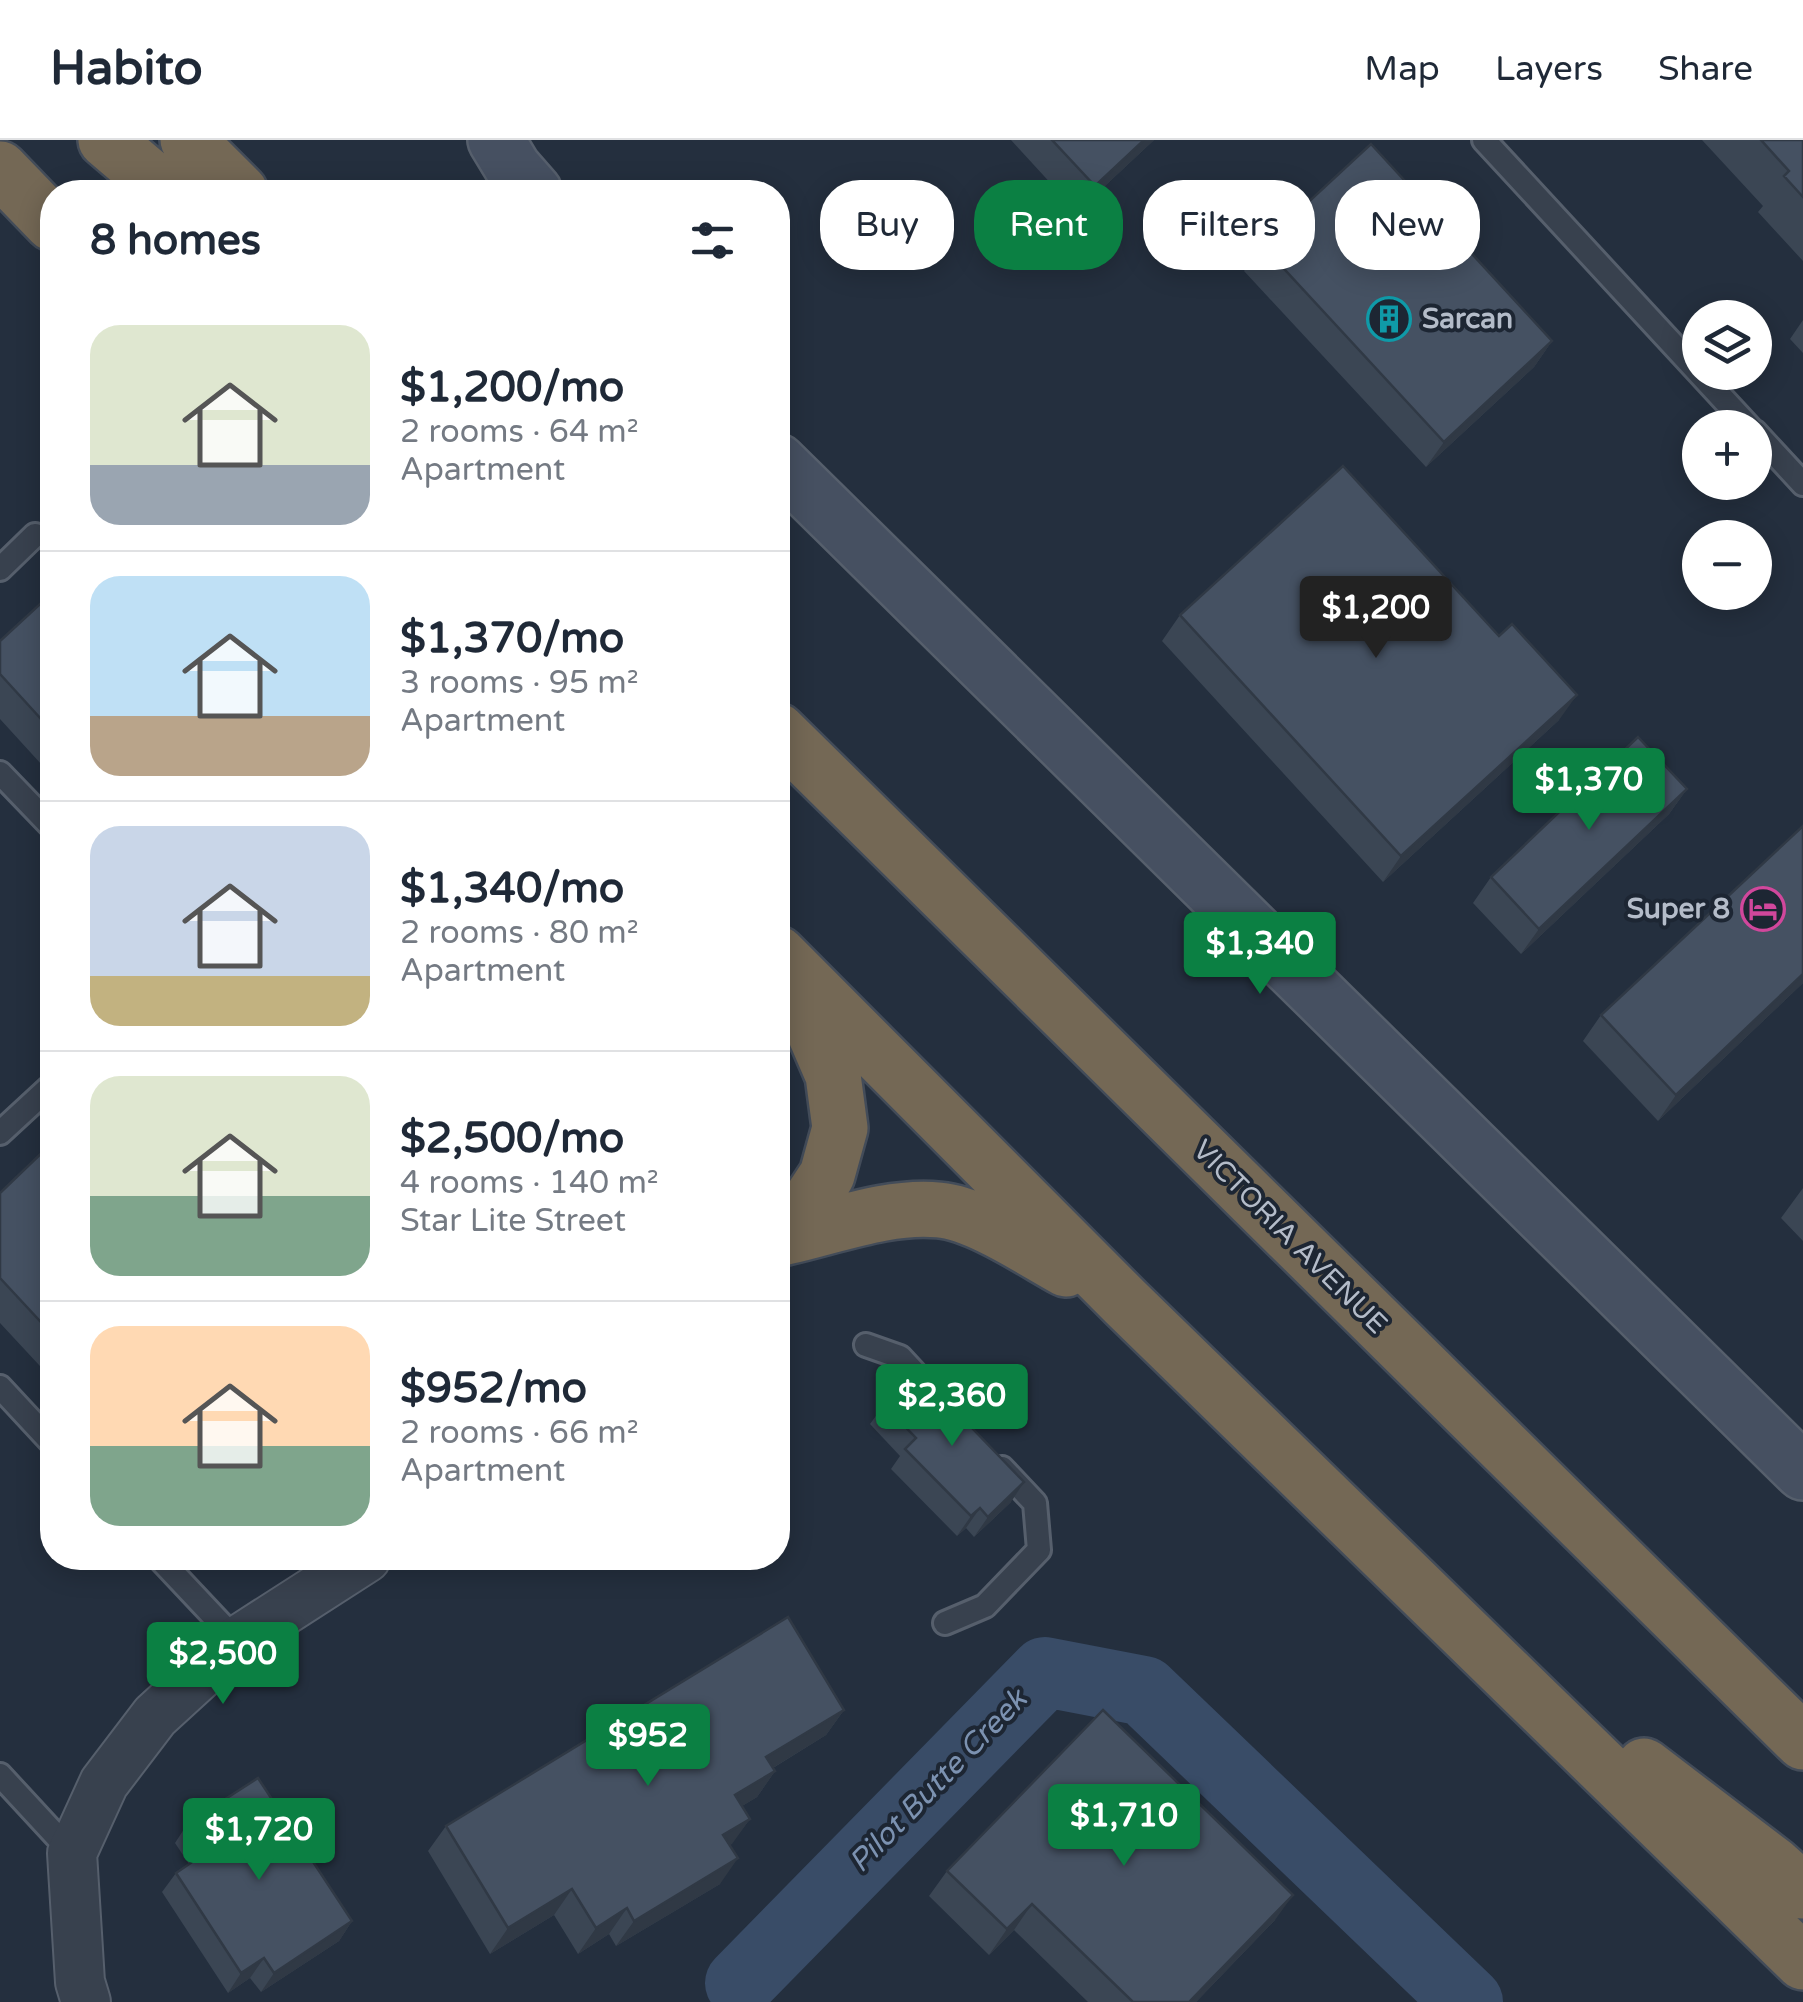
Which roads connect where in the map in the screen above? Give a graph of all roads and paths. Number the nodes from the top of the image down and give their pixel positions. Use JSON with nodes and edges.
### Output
{"nodes":[{"id":1,"x":106,"y":140,"type":"edge"},
{"id":2,"x":188,"y":140,"type":"edge"},
{"id":3,"x":496,"y":140,"type":"edge"},
{"id":4,"x":1484,"y":140,"type":"edge"},
{"id":5,"x":154,"y":180,"type":"edge"},
{"id":6,"x":228,"y":180,"type":"edge"},
{"id":7,"x":524,"y":180,"type":"edge"},
{"id":8,"x":1734,"y":410,"type":"edge"},
{"id":9,"x":1772,"y":451,"type":"edge"},
{"id":10,"x":790,"y":474,"type":"edge"},
{"id":11,"x":1803,"y":484,"type":"edge"},
{"id":12,"x":35,"y":535,"type":"dead end"},
{"id":13,"x":0,"y":568,"type":"edge"},
{"id":14,"x":790,"y":743,"type":"edge"},
{"id":15,"x":0,"y":773,"type":"edge"},
{"id":16,"x":40,"y":815,"type":"edge"},
{"id":17,"x":790,"y":967,"type":"edge"},
{"id":18,"x":790,"y":978,"type":"edge"},
{"id":19,"x":40,"y":1095,"type":"edge"},
{"id":20,"x":0,"y":1133,"type":"edge"},
{"id":21,"x":790,"y":1230,"type":"edge"},
{"id":22,"x":790,"y":1240,"type":"edge"},
{"id":23,"x":1126,"y":1302,"type":"junction"},
{"id":24,"x":866,"y":1345,"type":"dead end"},
{"id":25,"x":0,"y":1387,"type":"edge"},
{"id":26,"x":954,"y":1415,"type":"edge"},
{"id":27,"x":40,"y":1430,"type":"edge"},
{"id":28,"x":981,"y":1444,"type":"edge"},
{"id":29,"x":1803,"y":1472,"type":"edge"},
{"id":30,"x":171,"y":1570,"type":"edge"},
{"id":31,"x":347,"y":1570,"type":"edge"},
{"id":32,"x":1444,"y":1612,"type":"junction"},
{"id":33,"x":945,"y":1623,"type":"dead end"},
{"id":34,"x":238,"y":1640,"type":"junction"},
{"id":35,"x":1803,"y":1742,"type":"edge"},
{"id":36,"x":0,"y":1774,"type":"edge"},
{"id":37,"x":72,"y":1853,"type":"junction"},
{"id":38,"x":1803,"y":1890,"type":"edge"},
{"id":39,"x":1803,"y":1962,"type":"edge"},
{"id":40,"x":86,"y":2002,"type":"edge"}],
"edges":[{"from":1,"to":5,"type":"highway"},
{"from":2,"to":6,"type":"highway"},
{"from":3,"to":7,"type":"street"},
{"from":4,"to":8,"type":"lane"},
{"from":9,"to":11,"type":"lane"},
{"from":10,"to":29,"type":"street"},
{"from":12,"to":13,"type":"lane"},
{"from":14,"to":35,"type":"highway","name":"VICTORIA AVENUE"},
{"from":15,"to":16,"type":"lane"},
{"from":17,"to":23,"type":"highway"},
{"from":18,"to":21,"type":"highway"},
{"from":19,"to":20,"type":"lane"},
{"from":22,"to":23,"type":"highway"},
{"from":23,"to":32,"type":"highway"},
{"from":24,"to":26,"type":"lane"},
{"from":25,"to":27,"type":"lane"},
{"from":28,"to":33,"type":"lane"},
{"from":30,"to":34,"type":"lane"},
{"from":31,"to":34,"type":"street"},
{"from":32,"to":38,"type":"highway"},
{"from":32,"to":39,"type":"highway"},
{"from":34,"to":37,"type":"street"},
{"from":36,"to":37,"type":"lane"},
{"from":37,"to":40,"type":"street"}]}
